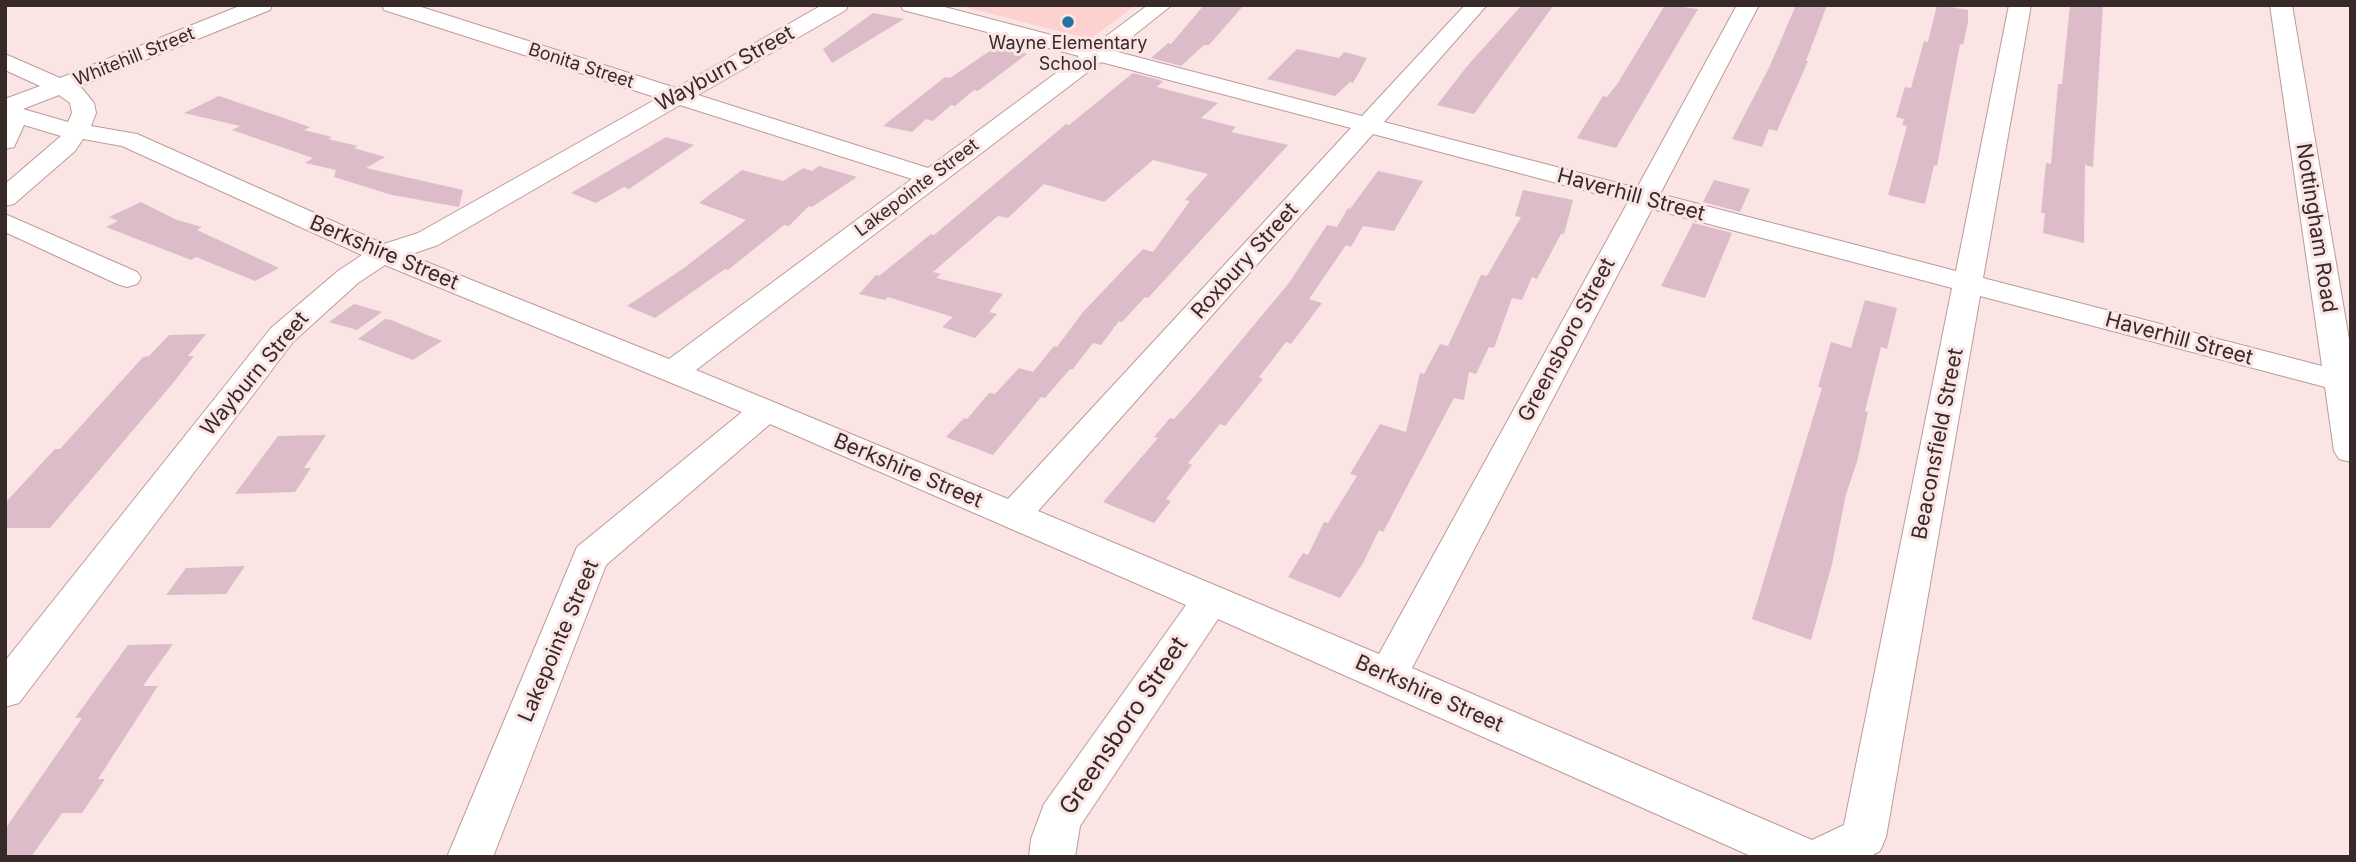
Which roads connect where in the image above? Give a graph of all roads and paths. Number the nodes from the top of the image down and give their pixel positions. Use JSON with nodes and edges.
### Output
{"nodes":[{"id":1,"x":262,"y":5,"type":"edge"},
{"id":2,"x":838,"y":5,"type":"edge"},
{"id":3,"x":912,"y":5,"type":"edge"},
{"id":4,"x":1162,"y":5,"type":"edge"},
{"id":5,"x":1477,"y":5,"type":"edge"},
{"id":6,"x":1748,"y":5,"type":"edge"},
{"id":7,"x":2020,"y":5,"type":"edge"},
{"id":8,"x":2281,"y":5,"type":"edge"},
{"id":9,"x":403,"y":7,"type":"edge"},
{"id":10,"x":1098,"y":54,"type":"junction"},
{"id":11,"x":5,"y":61,"type":"edge"},
{"id":12,"x":61,"y":86,"type":"junction"},
{"id":13,"x":677,"y":96,"type":"junction"},
{"id":14,"x":5,"y":112,"type":"edge"},
{"id":15,"x":1370,"y":125,"type":"junction"},
{"id":16,"x":76,"y":132,"type":"junction"},
{"id":17,"x":5,"y":142,"type":"edge"},
{"id":18,"x":5,"y":163,"type":"edge"},
{"id":19,"x":47,"y":163,"type":"junction"},
{"id":20,"x":931,"y":177,"type":"junction"},
{"id":21,"x":5,"y":198,"type":"edge"},
{"id":22,"x":1642,"y":198,"type":"junction"},
{"id":23,"x":5,"y":222,"type":"edge"},
{"id":24,"x":383,"y":254,"type":"junction"},
{"id":25,"x":127,"y":278,"type":"dead end"},
{"id":26,"x":1968,"y":284,"type":"junction"},
{"id":27,"x":672,"y":372,"type":"junction"},
{"id":28,"x":2345,"y":382,"type":"edge"},
{"id":29,"x":766,"y":410,"type":"junction"},
{"id":30,"x":2351,"y":451,"type":"edge"},
{"id":31,"x":1012,"y":517,"type":"junction"},
{"id":32,"x":1210,"y":600,"type":"junction"},
{"id":33,"x":1388,"y":675,"type":"junction"},
{"id":34,"x":5,"y":691,"type":"edge"},
{"id":35,"x":470,"y":857,"type":"edge"},
{"id":36,"x":1052,"y":857,"type":"edge"},
{"id":37,"x":1801,"y":857,"type":"edge"},
{"id":38,"x":1823,"y":857,"type":"edge"}],
"edges":[{"from":1,"to":12,"type":"street","name":"Whitehill Street"},
{"from":2,"to":13,"type":"street","name":"Wayburn Street"},
{"from":3,"to":10,"type":"street","name":"Haverhill Street"},
{"from":4,"to":10,"type":"street","name":"Lakepointe Street"},
{"from":5,"to":15,"type":"street","name":"Roxbury Street"},
{"from":6,"to":22,"type":"street","name":"Greensboro Street"},
{"from":7,"to":26,"type":"street","name":"Beaconsfield Street"},
{"from":8,"to":28,"type":"street","name":"Nottingham Road"},
{"from":9,"to":13,"type":"street","name":"Bonita Street"},
{"from":10,"to":15,"type":"street","name":"Haverhill Street"},
{"from":10,"to":20,"type":"street","name":"Lakepointe Street"},
{"from":11,"to":12,"type":"street"},
{"from":12,"to":14,"type":"street","name":"Whitehill Street"},
{"from":12,"to":16,"type":"street"},
{"from":13,"to":20,"type":"street","name":"Bonita Street"},
{"from":13,"to":24,"type":"street","name":"Wayburn Street"},
{"from":14,"to":16,"type":"street","name":"Berkshire Street"},
{"from":14,"to":17,"type":"street"},
{"from":15,"to":22,"type":"street","name":"Haverhill Street"},
{"from":15,"to":31,"type":"street","name":"Roxbury Street"},
{"from":16,"to":19,"type":"street"},
{"from":16,"to":24,"type":"street","name":"Berkshire Street"},
{"from":18,"to":19,"type":"street"},
{"from":19,"to":21,"type":"street"},
{"from":20,"to":27,"type":"street","name":"Lakepointe Street"},
{"from":22,"to":26,"type":"street","name":"Haverhill Street"},
{"from":22,"to":33,"type":"street","name":"Greensboro Street"},
{"from":23,"to":25,"type":"street"},
{"from":24,"to":27,"type":"street","name":"Berkshire Street"},
{"from":24,"to":34,"type":"street","name":"Wayburn Street"},
{"from":26,"to":28,"type":"street","name":"Haverhill Street"},
{"from":26,"to":38,"type":"street","name":"Beaconsfield Street"},
{"from":27,"to":29,"type":"street","name":"Berkshire Street"},
{"from":28,"to":30,"type":"street","name":"Nottingham Road"},
{"from":29,"to":31,"type":"street","name":"Berkshire Street"},
{"from":29,"to":35,"type":"street","name":"Lakepointe Street"},
{"from":31,"to":32,"type":"street","name":"Berkshire Street"},
{"from":32,"to":33,"type":"street","name":"Berkshire Street"},
{"from":32,"to":36,"type":"street","name":"Greensboro Street"},
{"from":33,"to":37,"type":"street","name":"Berkshire Street"}]}
